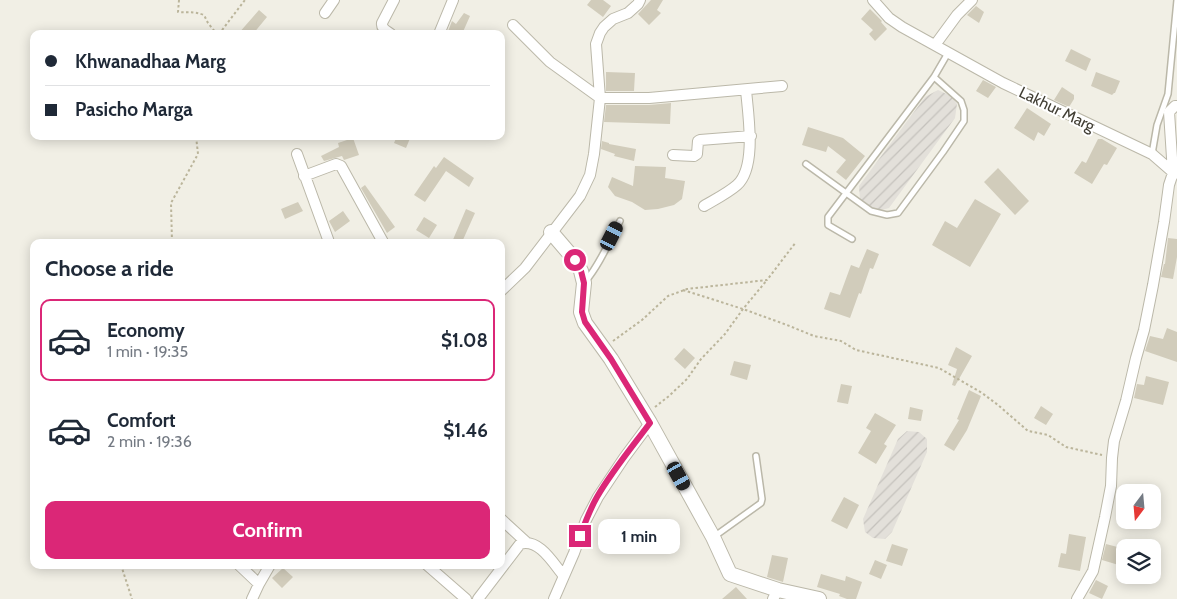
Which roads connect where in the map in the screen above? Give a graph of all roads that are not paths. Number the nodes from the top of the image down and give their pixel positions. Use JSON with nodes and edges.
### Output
{"nodes":[{"id":1,"x":334,"y":0,"type":"edge"},
{"id":2,"x":394,"y":0,"type":"edge"},
{"id":3,"x":453,"y":0,"type":"edge"},
{"id":4,"x":640,"y":0,"type":"edge"},
{"id":5,"x":873,"y":0,"type":"edge"},
{"id":6,"x":972,"y":0,"type":"edge"},
{"id":7,"x":1177,"y":0,"type":"edge"},
{"id":8,"x":325,"y":13,"type":"dead end"},
{"id":9,"x":513,"y":24,"type":"dead end"},
{"id":10,"x":385,"y":30,"type":"edge"},
{"id":11,"x":441,"y":30,"type":"edge"},
{"id":12,"x":935,"y":45,"type":"junction"},
{"id":13,"x":948,"y":53,"type":"junction"},
{"id":14,"x":934,"y":78,"type":"junction"},
{"id":15,"x":782,"y":86,"type":"dead end"},
{"id":16,"x":746,"y":90,"type":"junction"},
{"id":17,"x":600,"y":98,"type":"junction"},
{"id":18,"x":1177,"y":106,"type":"edge"},
{"id":19,"x":751,"y":136,"type":"junction"},
{"id":20,"x":297,"y":154,"type":"dead end"},
{"id":21,"x":1152,"y":154,"type":"junction"},
{"id":22,"x":673,"y":155,"type":"dead end"},
{"id":23,"x":806,"y":164,"type":"dead end"},
{"id":24,"x":1175,"y":174,"type":"edge"},
{"id":25,"x":304,"y":176,"type":"junction"},
{"id":26,"x":847,"y":193,"type":"junction"},
{"id":27,"x":704,"y":206,"type":"dead end"},
{"id":28,"x":620,"y":222,"type":"dead end"},
{"id":29,"x":552,"y":232,"type":"junction"},
{"id":30,"x":328,"y":239,"type":"edge"},
{"id":31,"x":382,"y":239,"type":"edge"},
{"id":32,"x":852,"y":239,"type":"dead end"},
{"id":33,"x":584,"y":283,"type":"junction"},
{"id":34,"x":505,"y":287,"type":"edge"},
{"id":35,"x":648,"y":419,"type":"junction"},
{"id":36,"x":756,"y":456,"type":"dead end"},
{"id":37,"x":505,"y":523,"type":"edge"},
{"id":38,"x":713,"y":537,"type":"junction"},
{"id":39,"x":526,"y":542,"type":"junction"},
{"id":40,"x":505,"y":564,"type":"edge"},
{"id":41,"x":243,"y":569,"type":"edge"},
{"id":42,"x":268,"y":569,"type":"edge"},
{"id":43,"x":432,"y":569,"type":"edge"},
{"id":44,"x":501,"y":569,"type":"edge"},
{"id":45,"x":563,"y":575,"type":"junction"},
{"id":46,"x":259,"y":584,"type":"junction"},
{"id":47,"x":776,"y":594,"type":"edge"},
{"id":48,"x":252,"y":599,"type":"edge"},
{"id":49,"x":466,"y":599,"type":"edge"},
{"id":50,"x":478,"y":599,"type":"edge"},
{"id":51,"x":554,"y":599,"type":"edge"},
{"id":52,"x":819,"y":599,"type":"edge"},
{"id":53,"x":1077,"y":599,"type":"edge"}],
"edges":[{"from":1,"to":8,"type":"street"},
{"from":2,"to":10,"type":"street"},
{"from":3,"to":11,"type":"street"},
{"from":4,"to":17,"type":"street"},
{"from":5,"to":12,"type":"street","name":"Lakhur Marg"},
{"from":6,"to":12,"type":"street"},
{"from":7,"to":21,"type":"lane"},
{"from":9,"to":17,"type":"street"},
{"from":12,"to":13,"type":"street","name":"Lakhur Marg"},
{"from":13,"to":14,"type":"lane"},
{"from":13,"to":21,"type":"street","name":"Lakhur Marg"},
{"from":14,"to":26,"type":"lane"},
{"from":14,"to":26,"type":"lane"},
{"from":15,"to":16,"type":"street"},
{"from":16,"to":17,"type":"street"},
{"from":16,"to":19,"type":"street"},
{"from":17,"to":29,"type":"street"},
{"from":18,"to":24,"type":"street"},
{"from":19,"to":22,"type":"street"},
{"from":19,"to":27,"type":"street"},
{"from":20,"to":25,"type":"street"},
{"from":21,"to":24,"type":"street","name":"Lakhur Marg"},
{"from":23,"to":26,"type":"lane"},
{"from":24,"to":53,"type":"street"},
{"from":25,"to":30,"type":"street"},
{"from":25,"to":31,"type":"street"},
{"from":26,"to":32,"type":"lane"},
{"from":28,"to":33,"type":"lane"},
{"from":29,"to":33,"type":"street"},
{"from":29,"to":34,"type":"street"},
{"from":33,"to":35,"type":"street"},
{"from":35,"to":38,"type":"street"},
{"from":35,"to":45,"type":"street"},
{"from":36,"to":38,"type":"lane"},
{"from":37,"to":39,"type":"street"},
{"from":38,"to":47,"type":"street"},
{"from":39,"to":40,"type":"street"},
{"from":39,"to":45,"type":"street"},
{"from":41,"to":46,"type":"street"},
{"from":42,"to":46,"type":"street"},
{"from":43,"to":49,"type":"street"},
{"from":44,"to":50,"type":"street"},
{"from":45,"to":51,"type":"street"},
{"from":46,"to":48,"type":"street"},
{"from":47,"to":52,"type":"street"}]}
